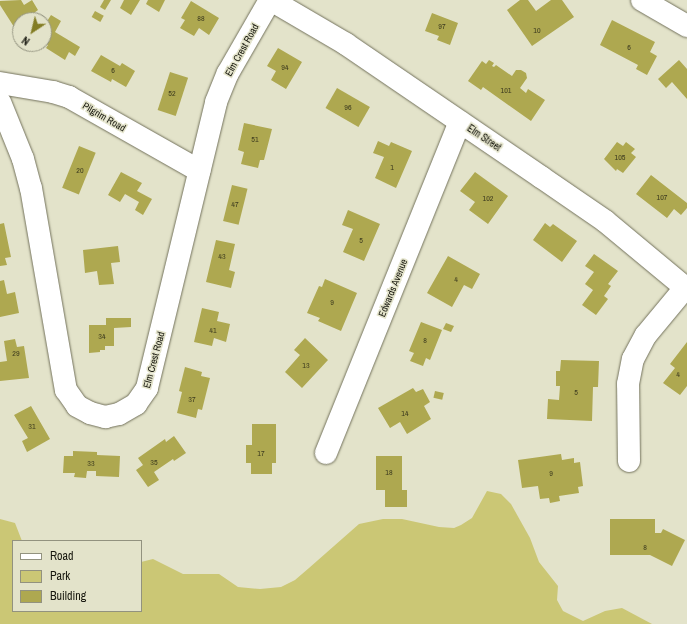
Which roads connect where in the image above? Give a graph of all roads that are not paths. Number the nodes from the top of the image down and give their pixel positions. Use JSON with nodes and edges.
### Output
{"nodes":[{"id":1,"x":270,"y":0,"type":"edge"},
{"id":2,"x":642,"y":0,"type":"edge"},
{"id":3,"x":687,"y":26,"type":"edge"},
{"id":4,"x":0,"y":82,"type":"edge"},
{"id":5,"x":0,"y":102,"type":"edge"},
{"id":6,"x":460,"y":122,"type":"junction"},
{"id":7,"x":200,"y":171,"type":"junction"},
{"id":8,"x":686,"y":289,"type":"edge"},
{"id":9,"x":326,"y":453,"type":"dead end"},
{"id":10,"x":629,"y":461,"type":"dead end"}],
"edges":[{"from":1,"to":6,"type":"street","name":"Elm Street"},
{"from":1,"to":7,"type":"street","name":"Elm Crest Road"},
{"from":2,"to":3,"type":"street"},
{"from":4,"to":7,"type":"street","name":"Pilgrim Road"},
{"from":5,"to":7,"type":"street","name":"Elm Crest Road"},
{"from":6,"to":8,"type":"street","name":"Elm Street"},
{"from":6,"to":9,"type":"street","name":"Edwards Avenue"},
{"from":8,"to":10,"type":"street"}]}
